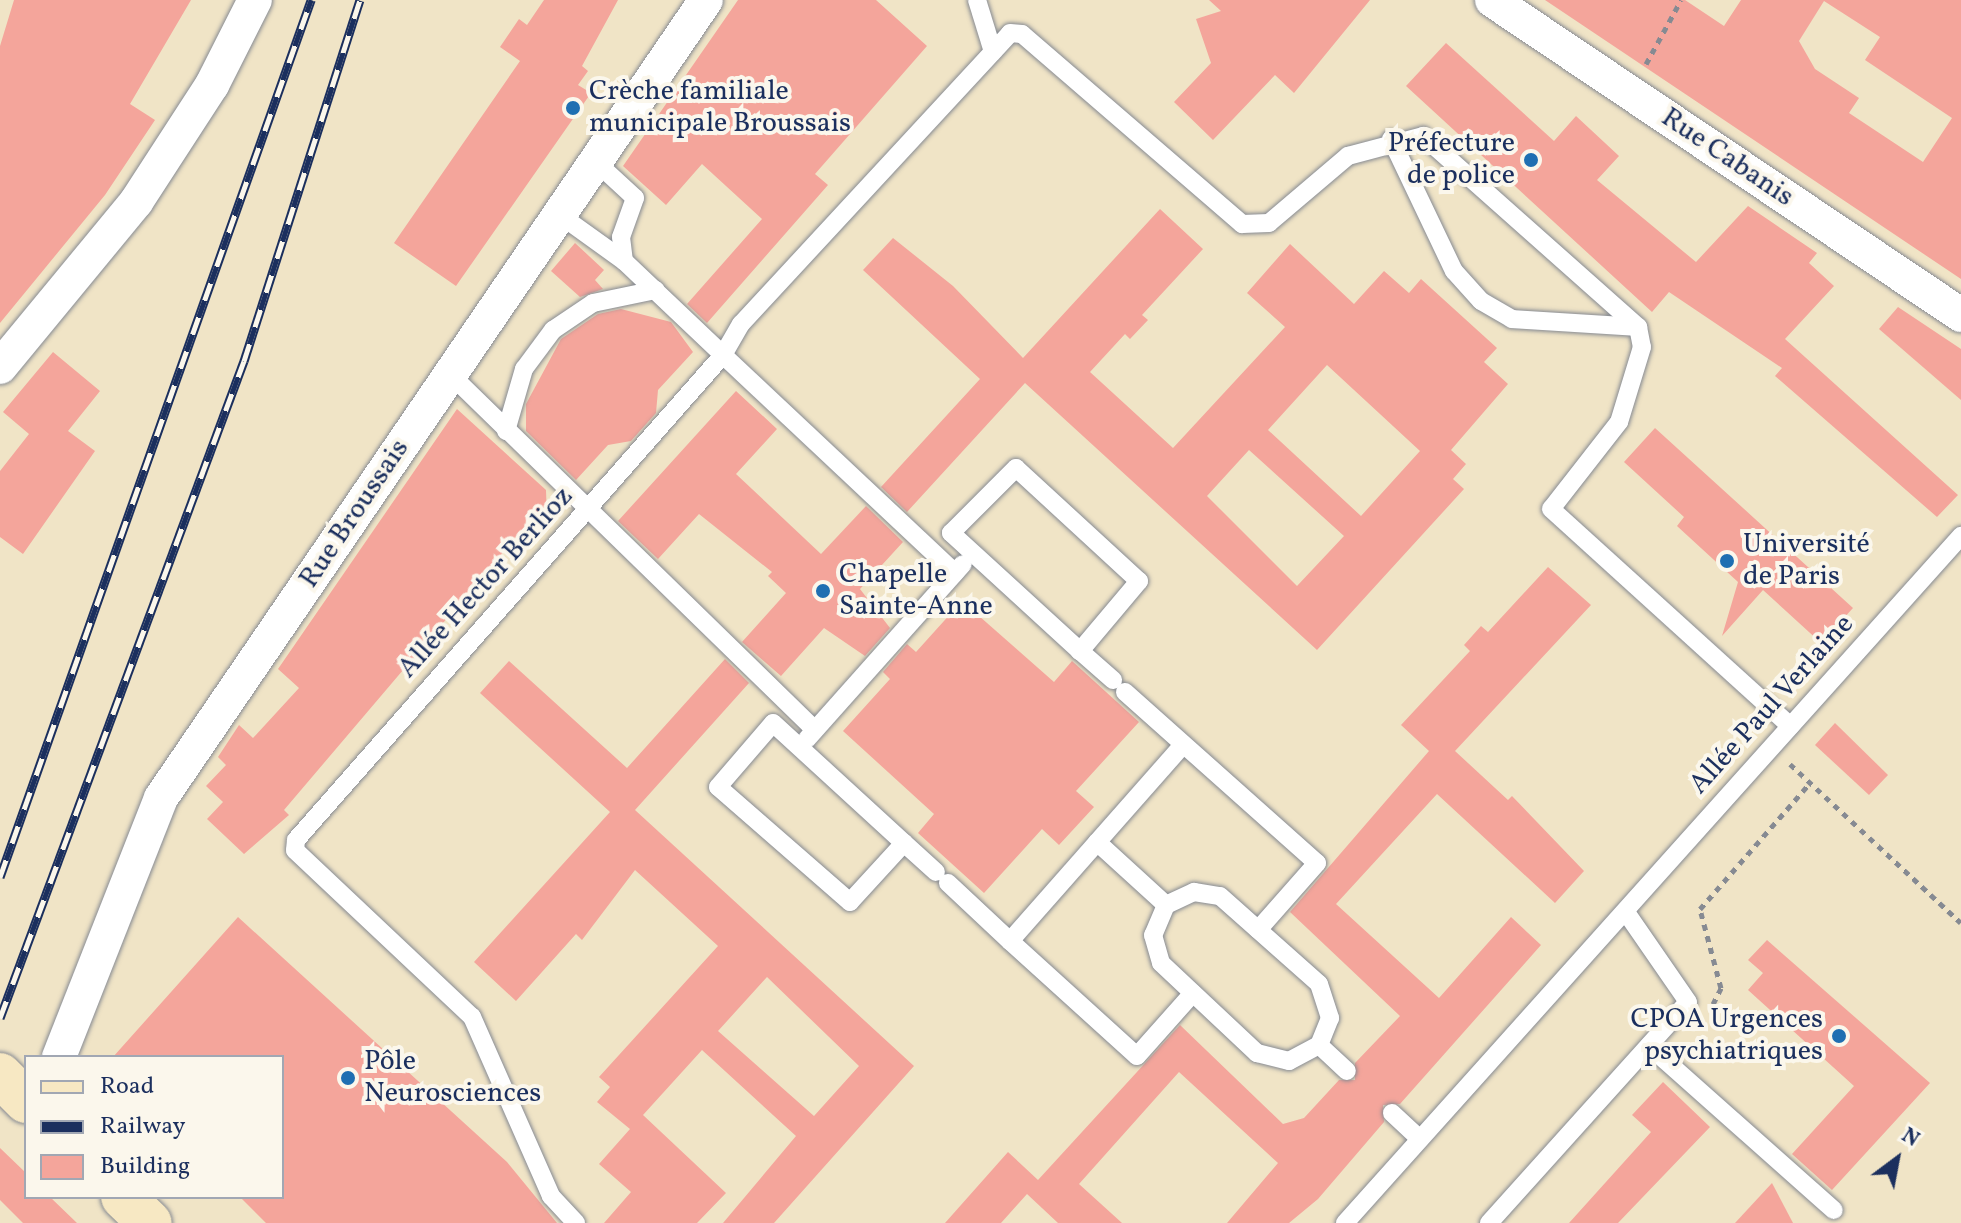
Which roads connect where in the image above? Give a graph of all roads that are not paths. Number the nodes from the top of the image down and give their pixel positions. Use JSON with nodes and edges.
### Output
{"nodes":[{"id":1,"x":255,"y":0,"type":"edge"},
{"id":2,"x":706,"y":0,"type":"edge"},
{"id":3,"x":977,"y":0,"type":"edge"},
{"id":4,"x":1492,"y":0,"type":"edge"},
{"id":5,"x":993,"y":52,"type":"junction"},
{"id":6,"x":1391,"y":139,"type":"junction"},
{"id":7,"x":596,"y":162,"type":"junction"},
{"id":8,"x":560,"y":215,"type":"junction"},
{"id":9,"x":624,"y":261,"type":"junction"},
{"id":10,"x":656,"y":290,"type":"junction"},
{"id":11,"x":1961,"y":315,"type":"edge"},
{"id":12,"x":1638,"y":327,"type":"junction"},
{"id":13,"x":723,"y":355,"type":"junction"},
{"id":14,"x":0,"y":367,"type":"edge"},
{"id":15,"x":451,"y":375,"type":"junction"},
{"id":16,"x":506,"y":431,"type":"junction"},
{"id":17,"x":587,"y":512,"type":"junction"},
{"id":18,"x":1961,"y":536,"type":"edge"},
{"id":19,"x":973,"y":553,"type":"junction"},
{"id":20,"x":955,"y":573,"type":"junction"},
{"id":21,"x":1080,"y":651,"type":"junction"},
{"id":22,"x":1790,"y":726,"type":"junction"},
{"id":23,"x":815,"y":730,"type":"junction"},
{"id":24,"x":1183,"y":745,"type":"junction"},
{"id":25,"x":800,"y":747,"type":"junction"},
{"id":26,"x":1097,"y":842,"type":"junction"},
{"id":27,"x":904,"y":843,"type":"junction"},
{"id":28,"x":1166,"y":905,"type":"junction"},
{"id":29,"x":1626,"y":912,"type":"junction"},
{"id":30,"x":1258,"y":930,"type":"junction"},
{"id":31,"x":1010,"y":941,"type":"junction"},
{"id":32,"x":1193,"y":993,"type":"junction"},
{"id":33,"x":1319,"y":1045,"type":"junction"},
{"id":34,"x":1649,"y":1046,"type":"junction"},
{"id":35,"x":60,"y":1055,"type":"edge"},
{"id":36,"x":1347,"y":1071,"type":"dead end"},
{"id":37,"x":0,"y":1075,"type":"edge"},
{"id":38,"x":24,"y":1099,"type":"edge"},
{"id":39,"x":1392,"y":1113,"type":"dead end"},
{"id":40,"x":1420,"y":1139,"type":"junction"},
{"id":41,"x":125,"y":1199,"type":"edge"},
{"id":42,"x":1834,"y":1210,"type":"dead end"},
{"id":43,"x":150,"y":1223,"type":"edge"},
{"id":44,"x":576,"y":1223,"type":"edge"},
{"id":45,"x":1345,"y":1223,"type":"edge"},
{"id":46,"x":1489,"y":1223,"type":"edge"}],
"edges":[{"from":1,"to":14,"type":"street"},
{"from":2,"to":7,"type":"street","name":"Rue Broussais"},
{"from":3,"to":5,"type":"lane"},
{"from":4,"to":11,"type":"street","name":"Rue Cabanis"},
{"from":5,"to":6,"type":"lane","name":"Allée Hector Berlioz"},
{"from":5,"to":13,"type":"lane","name":"Allée Hector Berlioz"},
{"from":6,"to":12,"type":"lane"},
{"from":6,"to":12,"type":"lane"},
{"from":7,"to":8,"type":"street","name":"Rue Broussais"},
{"from":7,"to":9,"type":"lane"},
{"from":8,"to":9,"type":"lane"},
{"from":8,"to":15,"type":"street","name":"Rue Broussais"},
{"from":9,"to":10,"type":"lane"},
{"from":10,"to":13,"type":"lane"},
{"from":10,"to":16,"type":"lane"},
{"from":12,"to":22,"type":"lane"},
{"from":13,"to":17,"type":"lane","name":"Allée Hector Berlioz"},
{"from":13,"to":20,"type":"lane"},
{"from":15,"to":16,"type":"lane"},
{"from":15,"to":35,"type":"street","name":"Rue Broussais"},
{"from":16,"to":17,"type":"lane"},
{"from":17,"to":23,"type":"lane"},
{"from":17,"to":44,"type":"lane","name":"Allée Hector Berlioz"},
{"from":18,"to":22,"type":"lane","name":"Allée Paul Verlaine"},
{"from":19,"to":20,"type":"lane"},
{"from":19,"to":21,"type":"lane"},
{"from":19,"to":21,"type":"lane"},
{"from":20,"to":23,"type":"lane"},
{"from":21,"to":24,"type":"lane"},
{"from":22,"to":29,"type":"lane","name":"Allée Paul Verlaine"},
{"from":23,"to":25,"type":"lane"},
{"from":24,"to":26,"type":"lane"},
{"from":24,"to":30,"type":"lane"},
{"from":25,"to":27,"type":"lane"},
{"from":25,"to":27,"type":"lane"},
{"from":26,"to":28,"type":"lane"},
{"from":26,"to":31,"type":"lane"},
{"from":27,"to":31,"type":"lane"},
{"from":28,"to":30,"type":"lane"},
{"from":28,"to":32,"type":"lane"},
{"from":29,"to":34,"type":"lane"},
{"from":29,"to":40,"type":"lane","name":"Allée Paul Verlaine"},
{"from":30,"to":33,"type":"lane"},
{"from":31,"to":32,"type":"lane"},
{"from":32,"to":33,"type":"lane"},
{"from":33,"to":36,"type":"lane"},
{"from":34,"to":42,"type":"lane"},
{"from":34,"to":46,"type":"lane"},
{"from":37,"to":38,"type":"main road"},
{"from":39,"to":40,"type":"lane"},
{"from":40,"to":45,"type":"lane","name":"Allée Paul Verlaine"},
{"from":41,"to":43,"type":"main road"}]}
